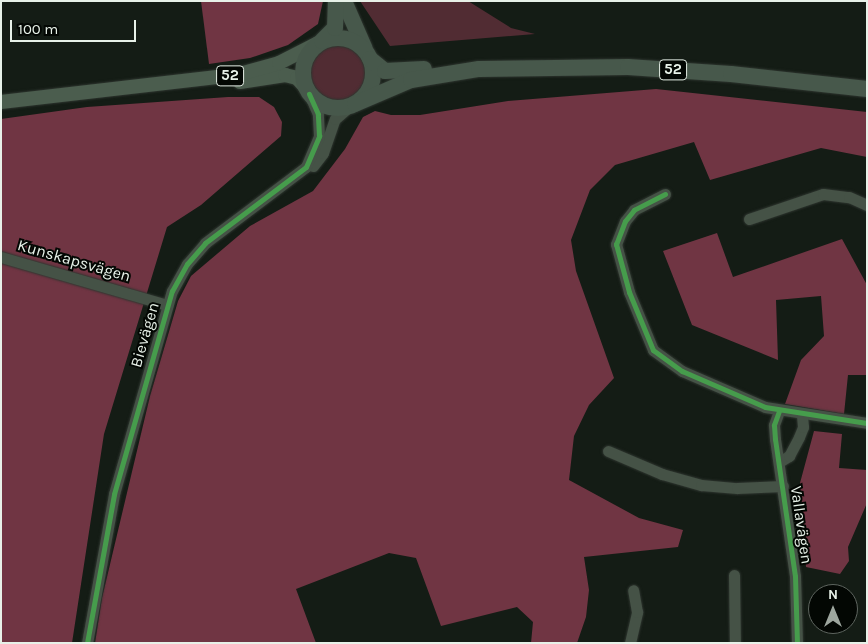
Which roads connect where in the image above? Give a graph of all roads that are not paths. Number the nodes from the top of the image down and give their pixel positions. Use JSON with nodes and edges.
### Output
{"nodes":[{"id":1,"x":336,"y":1,"type":"edge"},
{"id":2,"x":344,"y":1,"type":"edge"},
{"id":3,"x":320,"y":42,"type":"junction"},
{"id":4,"x":369,"y":56,"type":"junction"},
{"id":5,"x":479,"y":69,"type":"junction"},
{"id":6,"x":867,"y":89,"type":"edge"},
{"id":7,"x":308,"y":91,"type":"junction"},
{"id":8,"x":1,"y":102,"type":"edge"},
{"id":9,"x":353,"y":105,"type":"junction"},
{"id":10,"x":1,"y":110,"type":"edge"},
{"id":11,"x":299,"y":175,"type":"junction"},
{"id":12,"x":665,"y":194,"type":"dead end"},
{"id":13,"x":867,"y":205,"type":"edge"},
{"id":14,"x":748,"y":219,"type":"dead end"},
{"id":15,"x":1,"y":257,"type":"edge"},
{"id":16,"x":167,"y":305,"type":"junction"},
{"id":17,"x":779,"y":411,"type":"junction"},
{"id":18,"x":802,"y":415,"type":"junction"},
{"id":19,"x":867,"y":423,"type":"edge"},
{"id":20,"x":608,"y":451,"type":"dead end"},
{"id":21,"x":779,"y":462,"type":"junction"},
{"id":22,"x":783,"y":486,"type":"junction"},
{"id":23,"x":734,"y":576,"type":"dead end"},
{"id":24,"x":633,"y":590,"type":"dead end"},
{"id":25,"x":87,"y":643,"type":"edge"},
{"id":26,"x":630,"y":643,"type":"edge"},
{"id":27,"x":735,"y":643,"type":"edge"},
{"id":28,"x":797,"y":643,"type":"edge"}],
"edges":[{"from":1,"to":3,"type":"highway"},
{"from":2,"to":4,"type":"highway"},
{"from":3,"to":4,"type":"highway","number":"52"},
{"from":3,"to":7,"type":"highway"},
{"from":3,"to":8,"type":"main road","number":"52"},
{"from":4,"to":5,"type":"highway","number":"52"},
{"from":4,"to":9,"type":"highway"},
{"from":5,"to":6,"type":"highway","number":"52"},
{"from":5,"to":9,"type":"highway","number":"52"},
{"from":7,"to":9,"type":"highway","number":"52"},
{"from":7,"to":10,"type":"main road","number":"52"},
{"from":7,"to":11,"type":"street","name":"Bievägen"},
{"from":9,"to":11,"type":"street","name":"Bievägen"},
{"from":11,"to":16,"type":"street","name":"Bievägen"},
{"from":12,"to":17,"type":"street"},
{"from":13,"to":14,"type":"street"},
{"from":15,"to":16,"type":"street","name":"Kunskapsvägen"},
{"from":16,"to":25,"type":"street","name":"Bievägen"},
{"from":17,"to":18,"type":"street"},
{"from":17,"to":21,"type":"street","name":"Vallavägen"},
{"from":18,"to":19,"type":"street"},
{"from":18,"to":21,"type":"street"},
{"from":20,"to":22,"type":"street"},
{"from":21,"to":22,"type":"street","name":"Vallavägen"},
{"from":22,"to":28,"type":"street","name":"Vallavägen"},
{"from":23,"to":27,"type":"street"},
{"from":24,"to":26,"type":"street"}]}
